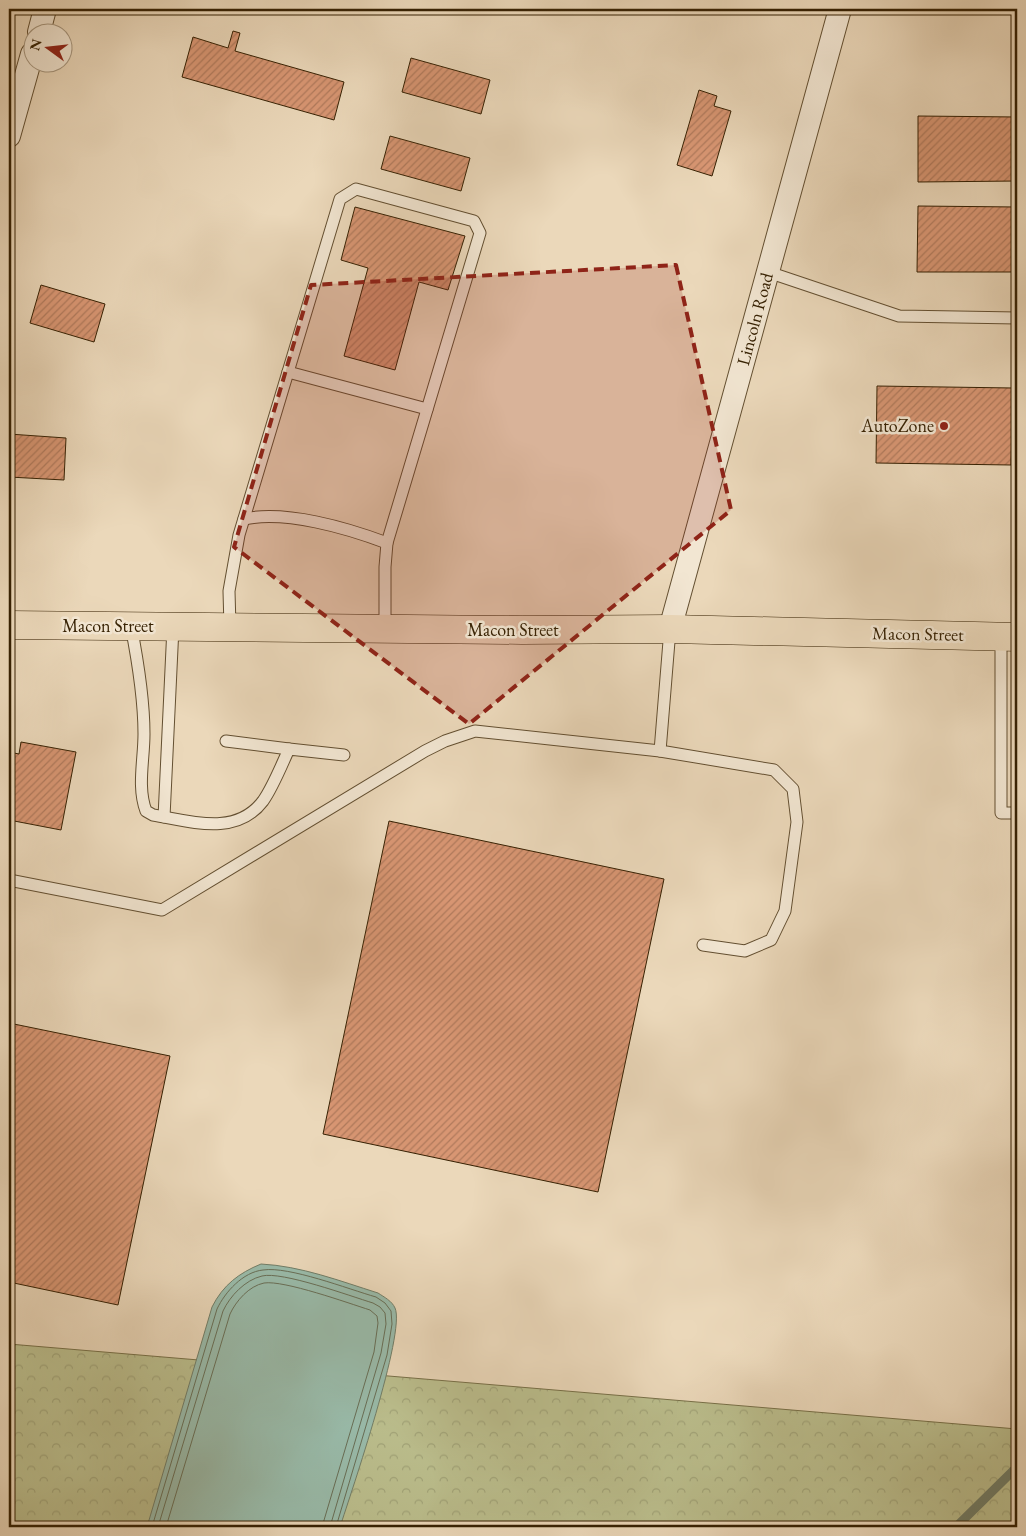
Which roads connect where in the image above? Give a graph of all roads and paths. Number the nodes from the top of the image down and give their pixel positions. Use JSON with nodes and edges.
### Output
{"nodes":[{"id":1,"x":46,"y":9,"type":"edge"},
{"id":2,"x":840,"y":9,"type":"edge"},
{"id":3,"x":42,"y":22,"type":"edge"},
{"id":4,"x":27,"y":72,"type":"edge"},
{"id":5,"x":9,"y":136,"type":"edge"},
{"id":6,"x":768,"y":272,"type":"junction"},
{"id":7,"x":1017,"y":318,"type":"edge"},
{"id":8,"x":288,"y":372,"type":"junction"},
{"id":9,"x":428,"y":408,"type":"junction"},
{"id":10,"x":244,"y":519,"type":"junction"},
{"id":11,"x":387,"y":543,"type":"junction"},
{"id":12,"x":9,"y":625,"type":"edge"},
{"id":13,"x":132,"y":626,"type":"junction"},
{"id":14,"x":173,"y":627,"type":"junction"},
{"id":15,"x":230,"y":627,"type":"junction"},
{"id":16,"x":385,"y":629,"type":"junction"},
{"id":17,"x":670,"y":629,"type":"junction"},
{"id":18,"x":1009,"y":636,"type":"edge"},
{"id":19,"x":226,"y":741,"type":"dead end"},
{"id":20,"x":289,"y":749,"type":"junction"},
{"id":21,"x":660,"y":751,"type":"junction"},
{"id":22,"x":344,"y":755,"type":"dead end"},
{"id":23,"x":1017,"y":814,"type":"edge"},
{"id":24,"x":164,"y":817,"type":"junction"},
{"id":25,"x":9,"y":880,"type":"edge"},
{"id":26,"x":703,"y":945,"type":"dead end"}],
"edges":[{"from":1,"to":3,"type":"street"},
{"from":2,"to":6,"type":"street","name":"Lincoln Road"},
{"from":4,"to":5,"type":"street"},
{"from":6,"to":7,"type":"lane"},
{"from":6,"to":17,"type":"street","name":"Lincoln Road"},
{"from":8,"to":9,"type":"lane"},
{"from":8,"to":9,"type":"lane"},
{"from":8,"to":10,"type":"lane"},
{"from":9,"to":11,"type":"lane"},
{"from":10,"to":11,"type":"lane"},
{"from":10,"to":15,"type":"lane"},
{"from":11,"to":16,"type":"lane"},
{"from":12,"to":13,"type":"main road","name":"Macon Street"},
{"from":13,"to":14,"type":"main road","name":"Macon Street"},
{"from":13,"to":24,"type":"lane"},
{"from":14,"to":15,"type":"main road","name":"Macon Street"},
{"from":14,"to":24,"type":"lane"},
{"from":15,"to":16,"type":"main road","name":"Macon Street"},
{"from":16,"to":17,"type":"main road","name":"Macon Street"},
{"from":17,"to":18,"type":"main road","name":"Macon Street"},
{"from":17,"to":21,"type":"lane"},
{"from":18,"to":23,"type":"lane"},
{"from":19,"to":20,"type":"lane"},
{"from":20,"to":22,"type":"lane"},
{"from":20,"to":24,"type":"lane"},
{"from":21,"to":25,"type":"lane"},
{"from":21,"to":26,"type":"lane"}]}
